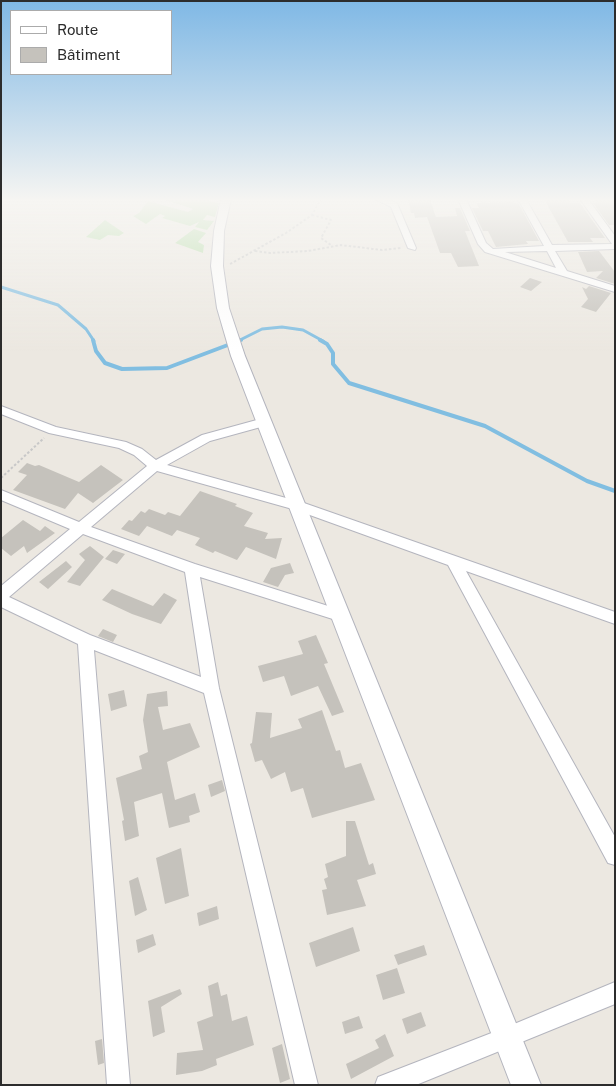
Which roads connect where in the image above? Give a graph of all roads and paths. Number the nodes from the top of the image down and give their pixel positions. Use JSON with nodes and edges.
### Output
{"nodes":[{"id":1,"x":218,"y":250,"type":"edge"},
{"id":2,"x":314,"y":250,"type":"edge"},
{"id":3,"x":488,"y":250,"type":"joint"},
{"id":4,"x":498,"y":250,"type":"edge"},
{"id":5,"x":551,"y":250,"type":"edge"},
{"id":6,"x":255,"y":251,"type":"joint"},
{"id":7,"x":217,"y":266,"type":"junction"},
{"id":8,"x":564,"y":274,"type":"junction"},
{"id":9,"x":615,"y":290,"type":"edge"},
{"id":10,"x":1,"y":410,"type":"edge"},
{"id":11,"x":264,"y":422,"type":"junction"},
{"id":12,"x":53,"y":430,"type":"junction"},
{"id":13,"x":155,"y":466,"type":"junction"},
{"id":14,"x":1,"y":478,"type":"edge"},
{"id":15,"x":1,"y":495,"type":"edge"},
{"id":16,"x":299,"y":506,"type":"junction"},
{"id":17,"x":80,"y":528,"type":"junction"},
{"id":18,"x":454,"y":562,"type":"junction"},
{"id":19,"x":192,"y":569,"type":"junction"},
{"id":20,"x":1,"y":595,"type":"edge"},
{"id":21,"x":1,"y":600,"type":"edge"},
{"id":22,"x":339,"y":615,"type":"junction"},
{"id":23,"x":609,"y":616,"type":"edge"},
{"id":24,"x":615,"y":630,"type":"edge"},
{"id":25,"x":85,"y":640,"type":"junction"},
{"id":26,"x":211,"y":688,"type":"junction"},
{"id":27,"x":615,"y":856,"type":"edge"},
{"id":28,"x":615,"y":993,"type":"edge"},
{"id":29,"x":508,"y":1038,"type":"junction"},
{"id":30,"x":119,"y":1085,"type":"edge"},
{"id":31,"x":307,"y":1085,"type":"edge"},
{"id":32,"x":386,"y":1085,"type":"edge"},
{"id":33,"x":526,"y":1085,"type":"edge"}],
"edges":[{"from":1,"to":7,"type":"street"},
{"from":2,"to":6,"type":"path"},
{"from":3,"to":4,"type":"street"},
{"from":3,"to":8,"type":"street"},
{"from":5,"to":8,"type":"street"},
{"from":6,"to":7,"type":"path"},
{"from":7,"to":11,"type":"street"},
{"from":8,"to":9,"type":"street"},
{"from":10,"to":12,"type":"street"},
{"from":11,"to":13,"type":"street"},
{"from":11,"to":16,"type":"street"},
{"from":12,"to":13,"type":"street"},
{"from":12,"to":14,"type":"path"},
{"from":13,"to":16,"type":"street"},
{"from":13,"to":17,"type":"street"},
{"from":15,"to":17,"type":"street"},
{"from":16,"to":18,"type":"street"},
{"from":16,"to":22,"type":"street"},
{"from":17,"to":19,"type":"street"},
{"from":17,"to":20,"type":"street"},
{"from":18,"to":23,"type":"street"},
{"from":18,"to":27,"type":"street"},
{"from":19,"to":22,"type":"street"},
{"from":19,"to":26,"type":"street"},
{"from":21,"to":25,"type":"street"},
{"from":22,"to":29,"type":"street"},
{"from":23,"to":24,"type":"street"},
{"from":25,"to":26,"type":"street"},
{"from":25,"to":30,"type":"street"},
{"from":26,"to":31,"type":"street"},
{"from":28,"to":29,"type":"street"},
{"from":29,"to":32,"type":"street"},
{"from":29,"to":33,"type":"street"}]}
